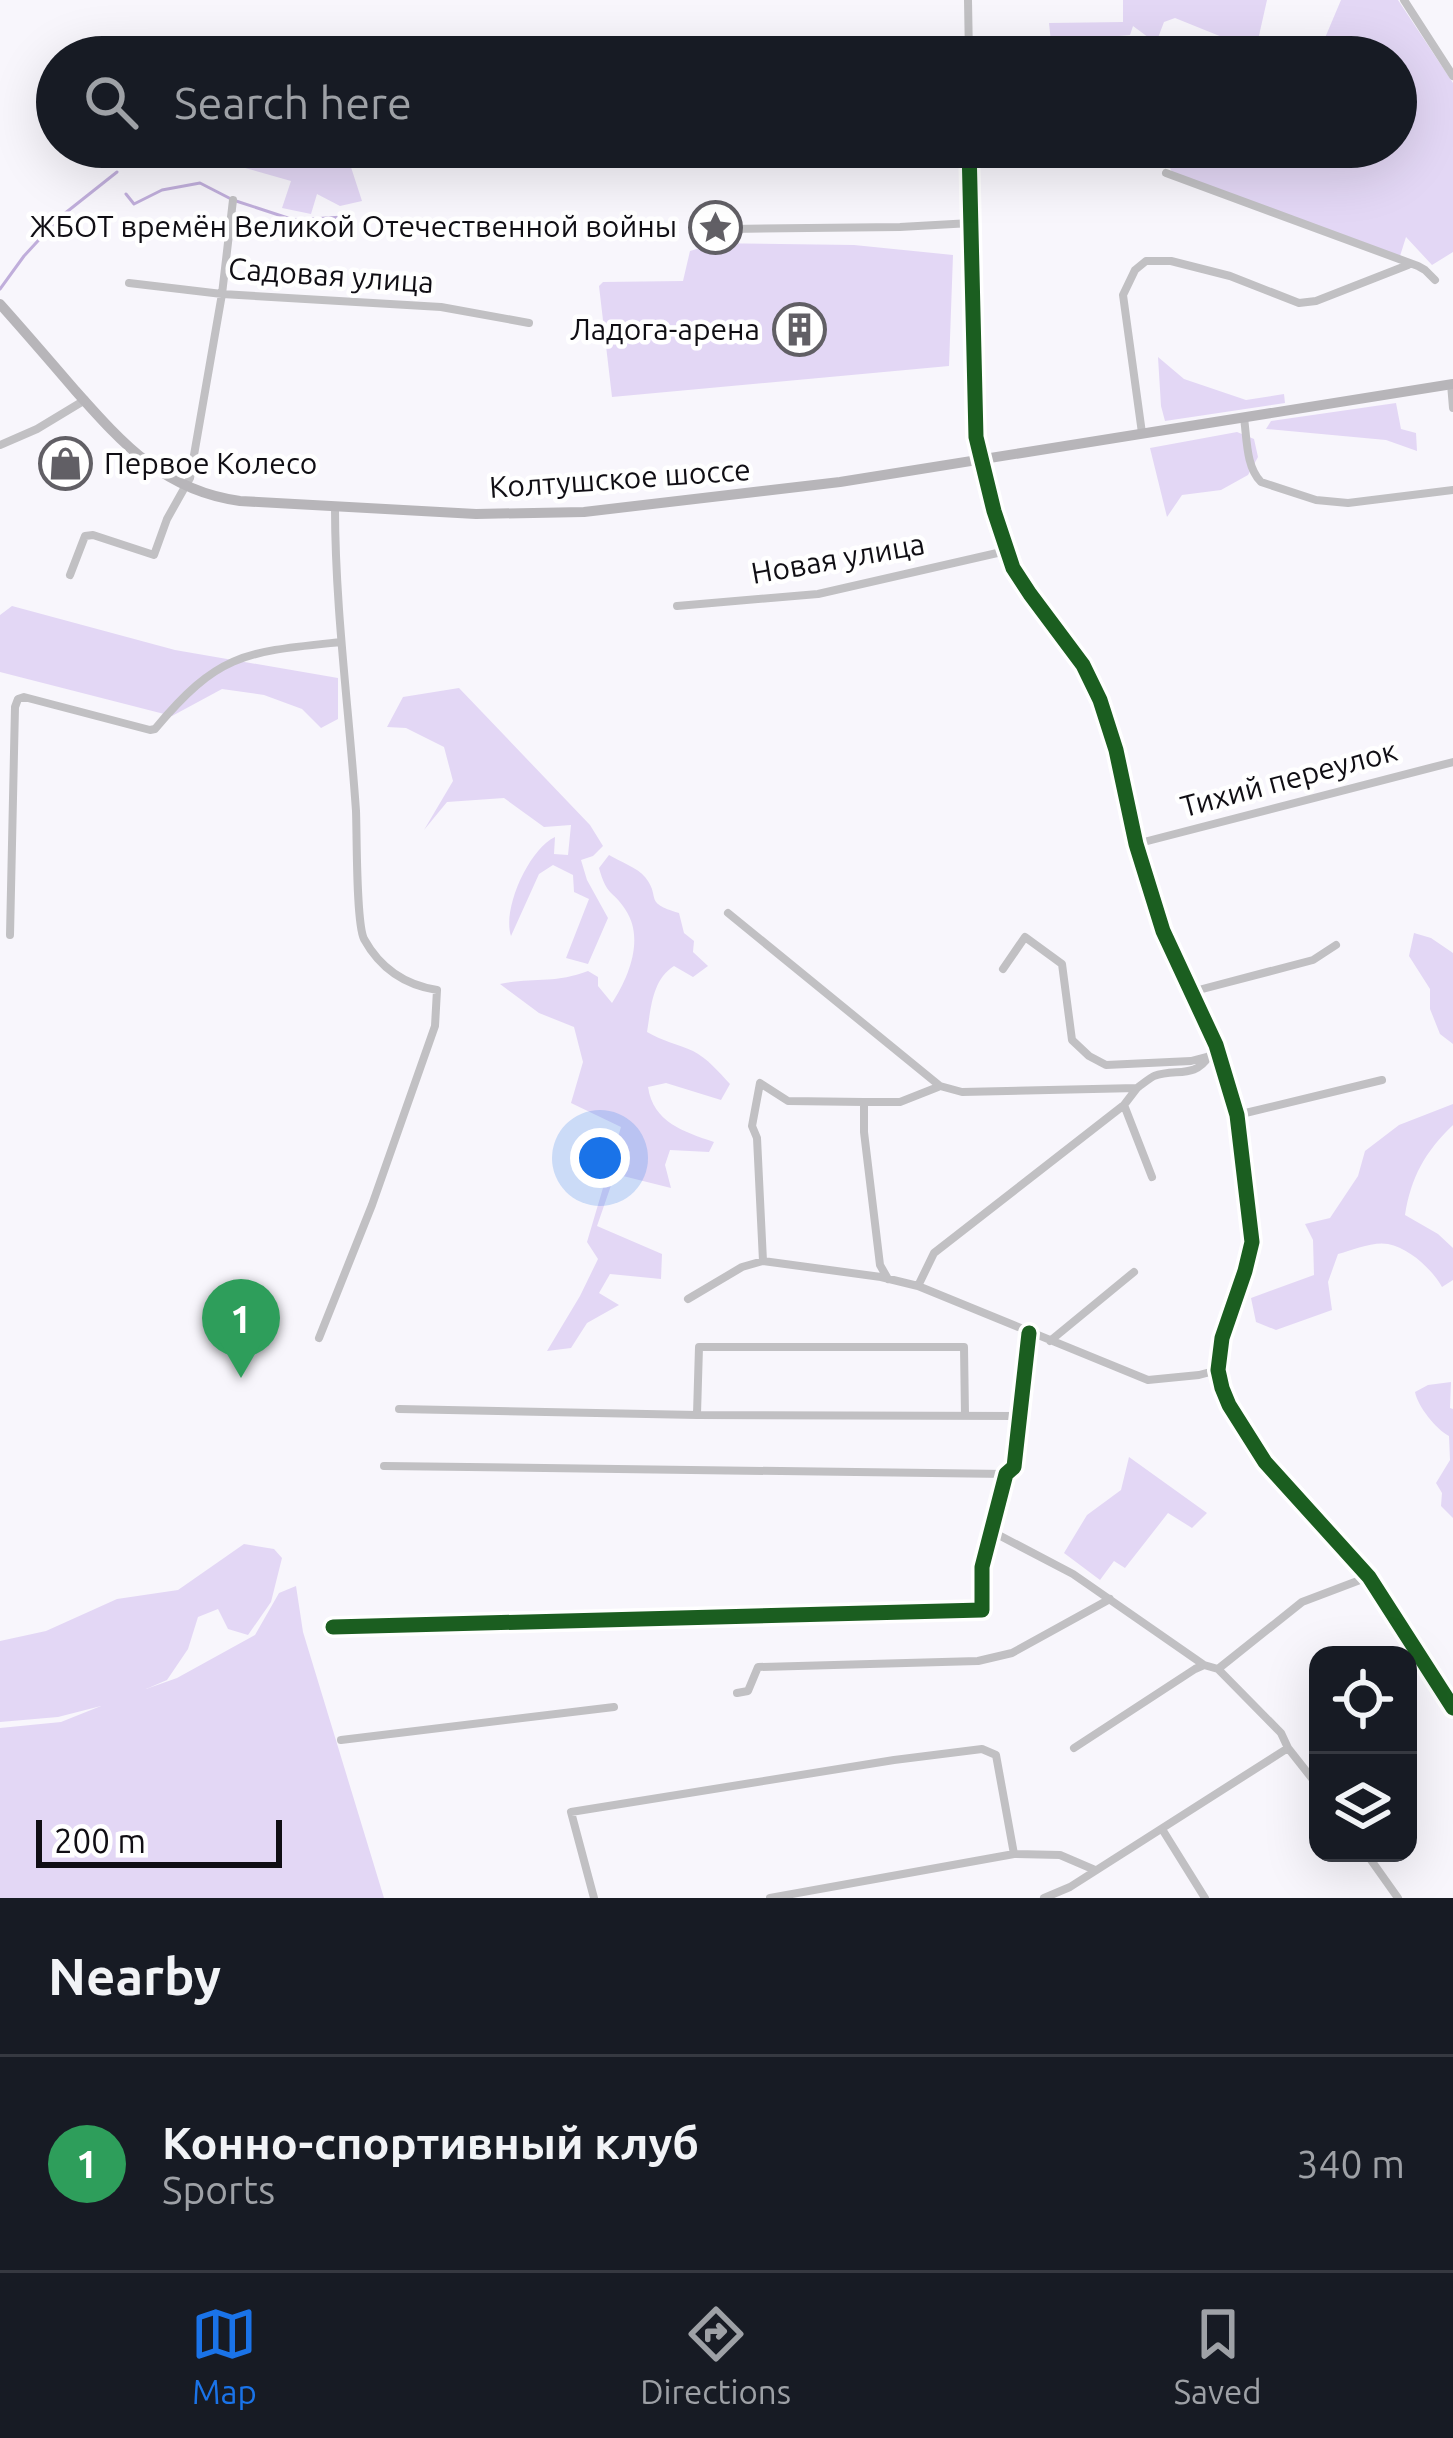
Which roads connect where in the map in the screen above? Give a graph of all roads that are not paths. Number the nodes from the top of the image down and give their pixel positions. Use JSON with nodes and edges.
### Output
{"nodes":[{"id":1,"x":968,"y":0,"type":"edge"},
{"id":2,"x":1404,"y":0,"type":"edge"},
{"id":3,"x":969,"y":36,"type":"edge"},
{"id":4,"x":1453,"y":76,"type":"edge"},
{"id":5,"x":969,"y":168,"type":"edge"},
{"id":6,"x":1166,"y":173,"type":"dead end"},
{"id":7,"x":233,"y":200,"type":"dead end"},
{"id":8,"x":970,"y":223,"type":"junction"},
{"id":9,"x":730,"y":229,"type":"dead end"},
{"id":10,"x":1408,"y":265,"type":"junction"},
{"id":11,"x":1435,"y":280,"type":"dead end"},
{"id":12,"x":129,"y":283,"type":"dead end"},
{"id":13,"x":222,"y":294,"type":"junction"},
{"id":14,"x":0,"y":304,"type":"edge"},
{"id":15,"x":529,"y":323,"type":"dead end"},
{"id":16,"x":1452,"y":384,"type":"edge"},
{"id":17,"x":85,"y":400,"type":"junction"},
{"id":18,"x":1453,"y":407,"type":"edge"},
{"id":19,"x":1244,"y":418,"type":"junction"},
{"id":20,"x":1142,"y":433,"type":"junction"},
{"id":21,"x":0,"y":445,"type":"edge"},
{"id":22,"x":981,"y":460,"type":"junction"},
{"id":23,"x":185,"y":486,"type":"junction"},
{"id":24,"x":1453,"y":490,"type":"edge"},
{"id":25,"x":335,"y":507,"type":"junction"},
{"id":26,"x":1006,"y":551,"type":"junction"},
{"id":27,"x":70,"y":575,"type":"dead end"},
{"id":28,"x":677,"y":606,"type":"dead end"},
{"id":29,"x":341,"y":642,"type":"junction"},
{"id":30,"x":1453,"y":762,"type":"edge"},
{"id":31,"x":1136,"y":844,"type":"junction"},
{"id":32,"x":728,"y":913,"type":"dead end"},
{"id":33,"x":10,"y":935,"type":"dead end"},
{"id":34,"x":1336,"y":945,"type":"dead end"},
{"id":35,"x":1003,"y":969,"type":"dead end"},
{"id":36,"x":1191,"y":992,"type":"junction"},
{"id":37,"x":1216,"y":1045,"type":"junction"},
{"id":38,"x":1210,"y":1056,"type":"junction"},
{"id":39,"x":1382,"y":1080,"type":"dead end"},
{"id":40,"x":940,"y":1086,"type":"junction"},
{"id":41,"x":1137,"y":1088,"type":"junction"},
{"id":42,"x":864,"y":1102,"type":"junction"},
{"id":43,"x":1124,"y":1105,"type":"junction"},
{"id":44,"x":1237,"y":1115,"type":"junction"},
{"id":45,"x":1152,"y":1177,"type":"dead end"},
{"id":46,"x":764,"y":1261,"type":"junction"},
{"id":47,"x":1134,"y":1272,"type":"dead end"},
{"id":48,"x":888,"y":1279,"type":"junction"},
{"id":49,"x":918,"y":1286,"type":"junction"},
{"id":50,"x":688,"y":1299,"type":"dead end"},
{"id":51,"x":1029,"y":1334,"type":"junction"},
{"id":52,"x":319,"y":1338,"type":"dead end"},
{"id":53,"x":1050,"y":1341,"type":"junction"},
{"id":54,"x":1218,"y":1370,"type":"junction"},
{"id":55,"x":399,"y":1408,"type":"dead end"},
{"id":56,"x":697,"y":1414,"type":"junction"},
{"id":57,"x":964,"y":1415,"type":"junction"},
{"id":58,"x":1019,"y":1416,"type":"junction"},
{"id":59,"x":384,"y":1466,"type":"dead end"},
{"id":60,"x":1006,"y":1474,"type":"junction"},
{"id":61,"x":991,"y":1531,"type":"junction"},
{"id":62,"x":1369,"y":1577,"type":"junction"},
{"id":63,"x":1110,"y":1599,"type":"junction"},
{"id":64,"x":333,"y":1627,"type":"dead end"},
{"id":65,"x":1204,"y":1665,"type":"junction"},
{"id":66,"x":1218,"y":1669,"type":"junction"},
{"id":67,"x":737,"y":1693,"type":"dead end"},
{"id":68,"x":614,"y":1706,"type":"dead end"},
{"id":69,"x":1453,"y":1708,"type":"edge"},
{"id":70,"x":341,"y":1740,"type":"dead end"},
{"id":71,"x":1074,"y":1748,"type":"dead end"},
{"id":72,"x":1288,"y":1748,"type":"junction"},
{"id":73,"x":1309,"y":1775,"type":"edge"},
{"id":74,"x":1162,"y":1829,"type":"junction"},
{"id":75,"x":1014,"y":1854,"type":"junction"},
{"id":76,"x":1372,"y":1862,"type":"edge"},
{"id":77,"x":1095,"y":1870,"type":"junction"},
{"id":78,"x":594,"y":1898,"type":"edge"},
{"id":79,"x":770,"y":1898,"type":"edge"},
{"id":80,"x":1044,"y":1898,"type":"edge"},
{"id":81,"x":1205,"y":1898,"type":"edge"},
{"id":82,"x":1398,"y":1898,"type":"edge"}],
"edges":[{"from":1,"to":3,"type":"street"},
{"from":2,"to":4,"type":"street"},
{"from":5,"to":8,"type":"street"},
{"from":6,"to":10,"type":"street"},
{"from":7,"to":13,"type":"street"},
{"from":8,"to":9,"type":"street"},
{"from":8,"to":22,"type":"street"},
{"from":10,"to":11,"type":"street"},
{"from":10,"to":20,"type":"street"},
{"from":12,"to":13,"type":"street","name":"Садовая улица"},
{"from":13,"to":15,"type":"street","name":"Садовая улица"},
{"from":13,"to":23,"type":"street"},
{"from":14,"to":17,"type":"main road","name":"Колтушское шоссе"},
{"from":16,"to":18,"type":"street"},
{"from":16,"to":19,"type":"main road","name":"Колтушское шоссе"},
{"from":17,"to":21,"type":"street"},
{"from":17,"to":23,"type":"main road","name":"Колтушское шоссе"},
{"from":19,"to":20,"type":"main road","name":"Колтушское шоссе"},
{"from":19,"to":24,"type":"street"},
{"from":20,"to":22,"type":"main road","name":"Колтушское шоссе"},
{"from":22,"to":25,"type":"main road","name":"Колтушское шоссе"},
{"from":22,"to":26,"type":"street"},
{"from":23,"to":25,"type":"main road","name":"Колтушское шоссе"},
{"from":23,"to":27,"type":"street"},
{"from":25,"to":29,"type":"street"},
{"from":26,"to":28,"type":"street","name":"Новая улица"},
{"from":26,"to":31,"type":"street"},
{"from":29,"to":33,"type":"street"},
{"from":29,"to":52,"type":"street"},
{"from":30,"to":31,"type":"street","name":"Тихий переулок"},
{"from":31,"to":36,"type":"street"},
{"from":32,"to":40,"type":"street"},
{"from":34,"to":36,"type":"street"},
{"from":35,"to":38,"type":"street"},
{"from":36,"to":37,"type":"street"},
{"from":37,"to":38,"type":"street"},
{"from":37,"to":44,"type":"street"},
{"from":38,"to":41,"type":"street"},
{"from":39,"to":44,"type":"street"},
{"from":40,"to":41,"type":"street"},
{"from":40,"to":42,"type":"street"},
{"from":41,"to":43,"type":"street"},
{"from":42,"to":46,"type":"street"},
{"from":42,"to":48,"type":"street"},
{"from":43,"to":45,"type":"street"},
{"from":43,"to":49,"type":"street"},
{"from":44,"to":54,"type":"street"},
{"from":46,"to":48,"type":"street"},
{"from":46,"to":50,"type":"street"},
{"from":47,"to":53,"type":"street"},
{"from":48,"to":49,"type":"street"},
{"from":49,"to":51,"type":"street"},
{"from":51,"to":53,"type":"street"},
{"from":51,"to":58,"type":"street"},
{"from":53,"to":54,"type":"street"},
{"from":54,"to":62,"type":"street"},
{"from":55,"to":56,"type":"street"},
{"from":56,"to":57,"type":"street"},
{"from":56,"to":57,"type":"street"},
{"from":57,"to":58,"type":"street"},
{"from":58,"to":60,"type":"street"},
{"from":59,"to":60,"type":"street"},
{"from":60,"to":61,"type":"street"},
{"from":61,"to":63,"type":"street"},
{"from":61,"to":64,"type":"street"},
{"from":62,"to":66,"type":"street"},
{"from":62,"to":69,"type":"street"},
{"from":63,"to":65,"type":"street"},
{"from":63,"to":67,"type":"street"},
{"from":65,"to":66,"type":"street"},
{"from":65,"to":71,"type":"street"},
{"from":66,"to":72,"type":"street"},
{"from":68,"to":70,"type":"street"},
{"from":72,"to":73,"type":"street"},
{"from":72,"to":74,"type":"street"},
{"from":74,"to":77,"type":"street"},
{"from":74,"to":81,"type":"street"},
{"from":75,"to":77,"type":"street"},
{"from":75,"to":78,"type":"street"},
{"from":75,"to":79,"type":"street"},
{"from":76,"to":82,"type":"street"},
{"from":77,"to":80,"type":"street"}]}
